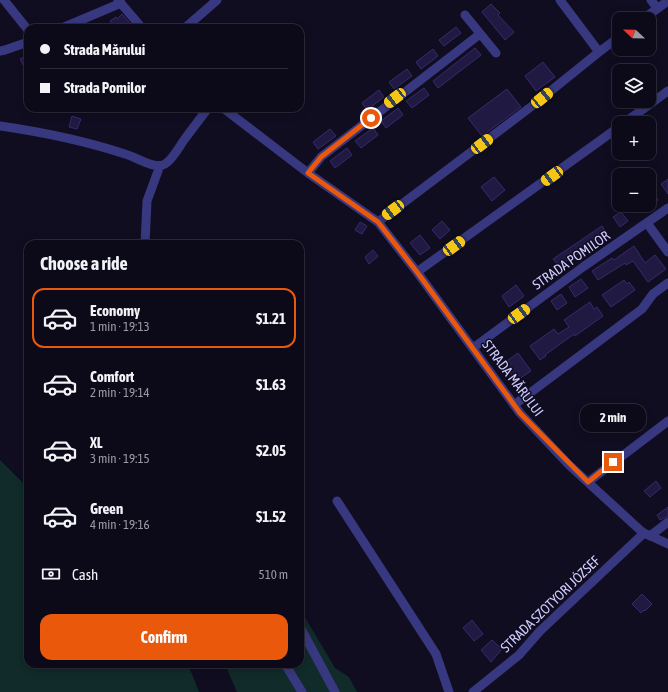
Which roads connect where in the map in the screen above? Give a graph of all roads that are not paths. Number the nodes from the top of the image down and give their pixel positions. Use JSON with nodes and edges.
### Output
{"nodes":[{"id":1,"x":4,"y":0,"type":"edge"},
{"id":2,"x":217,"y":0,"type":"edge"},
{"id":3,"x":560,"y":0,"type":"edge"},
{"id":4,"x":651,"y":0,"type":"edge"},
{"id":5,"x":668,"y":1,"type":"edge"},
{"id":6,"x":119,"y":2,"type":"edge"},
{"id":7,"x":658,"y":8,"type":"junction"},
{"id":8,"x":653,"y":12,"type":"edge"},
{"id":9,"x":465,"y":15,"type":"dead end"},
{"id":10,"x":71,"y":24,"type":"edge"},
{"id":11,"x":138,"y":24,"type":"edge"},
{"id":12,"x":190,"y":24,"type":"edge"},
{"id":13,"x":24,"y":25,"type":"edge"},
{"id":14,"x":480,"y":34,"type":"junction"},
{"id":15,"x":612,"y":42,"type":"edge"},
{"id":16,"x":24,"y":43,"type":"edge"},
{"id":17,"x":0,"y":51,"type":"edge"},
{"id":18,"x":598,"y":52,"type":"junction"},
{"id":19,"x":496,"y":53,"type":"dead end"},
{"id":20,"x":668,"y":91,"type":"edge"},
{"id":21,"x":205,"y":112,"type":"edge"},
{"id":22,"x":228,"y":112,"type":"edge"},
{"id":23,"x":634,"y":116,"type":"edge"},
{"id":24,"x":0,"y":126,"type":"edge"},
{"id":25,"x":612,"y":132,"type":"edge"},
{"id":26,"x":159,"y":166,"type":"junction"},
{"id":27,"x":308,"y":173,"type":"junction"},
{"id":28,"x":668,"y":208,"type":"edge"},
{"id":29,"x":378,"y":222,"type":"junction"},
{"id":30,"x":647,"y":223,"type":"junction"},
{"id":31,"x":144,"y":240,"type":"edge"},
{"id":32,"x":668,"y":252,"type":"edge"},
{"id":33,"x":417,"y":272,"type":"junction"},
{"id":34,"x":668,"y":283,"type":"edge"},
{"id":35,"x":473,"y":348,"type":"junction"},
{"id":36,"x":514,"y":405,"type":"junction"},
{"id":37,"x":668,"y":421,"type":"edge"},
{"id":38,"x":588,"y":482,"type":"junction"},
{"id":39,"x":336,"y":501,"type":"dead end"},
{"id":40,"x":668,"y":522,"type":"edge"},
{"id":41,"x":647,"y":534,"type":"junction"},
{"id":42,"x":668,"y":544,"type":"edge"},
{"id":43,"x":304,"y":634,"type":"edge"},
{"id":44,"x":287,"y":668,"type":"edge"},
{"id":45,"x":302,"y":692,"type":"edge"},
{"id":46,"x":335,"y":692,"type":"edge"},
{"id":47,"x":449,"y":692,"type":"edge"},
{"id":48,"x":474,"y":692,"type":"edge"}],
"edges":[{"from":1,"to":13,"type":"street"},
{"from":2,"to":12,"type":"street"},
{"from":3,"to":18,"type":"street"},
{"from":4,"to":7,"type":"street"},
{"from":5,"to":7,"type":"street"},
{"from":6,"to":10,"type":"street"},
{"from":6,"to":11,"type":"street"},
{"from":7,"to":8,"type":"street"},
{"from":9,"to":14,"type":"street"},
{"from":14,"to":19,"type":"street"},
{"from":14,"to":27,"type":"street"},
{"from":15,"to":18,"type":"street"},
{"from":16,"to":17,"type":"street"},
{"from":18,"to":29,"type":"street"},
{"from":20,"to":23,"type":"street"},
{"from":21,"to":26,"type":"street"},
{"from":22,"to":27,"type":"street","name":"STRADA MĂRULUI"},
{"from":24,"to":26,"type":"street"},
{"from":25,"to":33,"type":"street"},
{"from":26,"to":31,"type":"street"},
{"from":27,"to":29,"type":"street","name":"STRADA MĂRULUI"},
{"from":28,"to":30,"type":"street","name":"STRADA POMILOR"},
{"from":29,"to":33,"type":"street","name":"STRADA MĂRULUI"},
{"from":30,"to":32,"type":"street"},
{"from":30,"to":35,"type":"street","name":"STRADA POMILOR"},
{"from":33,"to":35,"type":"street","name":"STRADA MĂRULUI"},
{"from":34,"to":36,"type":"street"},
{"from":35,"to":36,"type":"street","name":"STRADA MĂRULUI"},
{"from":36,"to":38,"type":"street","name":"STRADA MĂRULUI"},
{"from":37,"to":38,"type":"street"},
{"from":38,"to":41,"type":"street","name":"STRADA MĂRULUI"},
{"from":39,"to":47,"type":"street"},
{"from":40,"to":41,"type":"street","name":"STRADA SZOTYORI JÓZSEF"},
{"from":41,"to":42,"type":"street"},
{"from":41,"to":48,"type":"street","name":"STRADA SZOTYORI JÓZSEF"},
{"from":43,"to":46,"type":"street"},
{"from":44,"to":45,"type":"street"}]}
